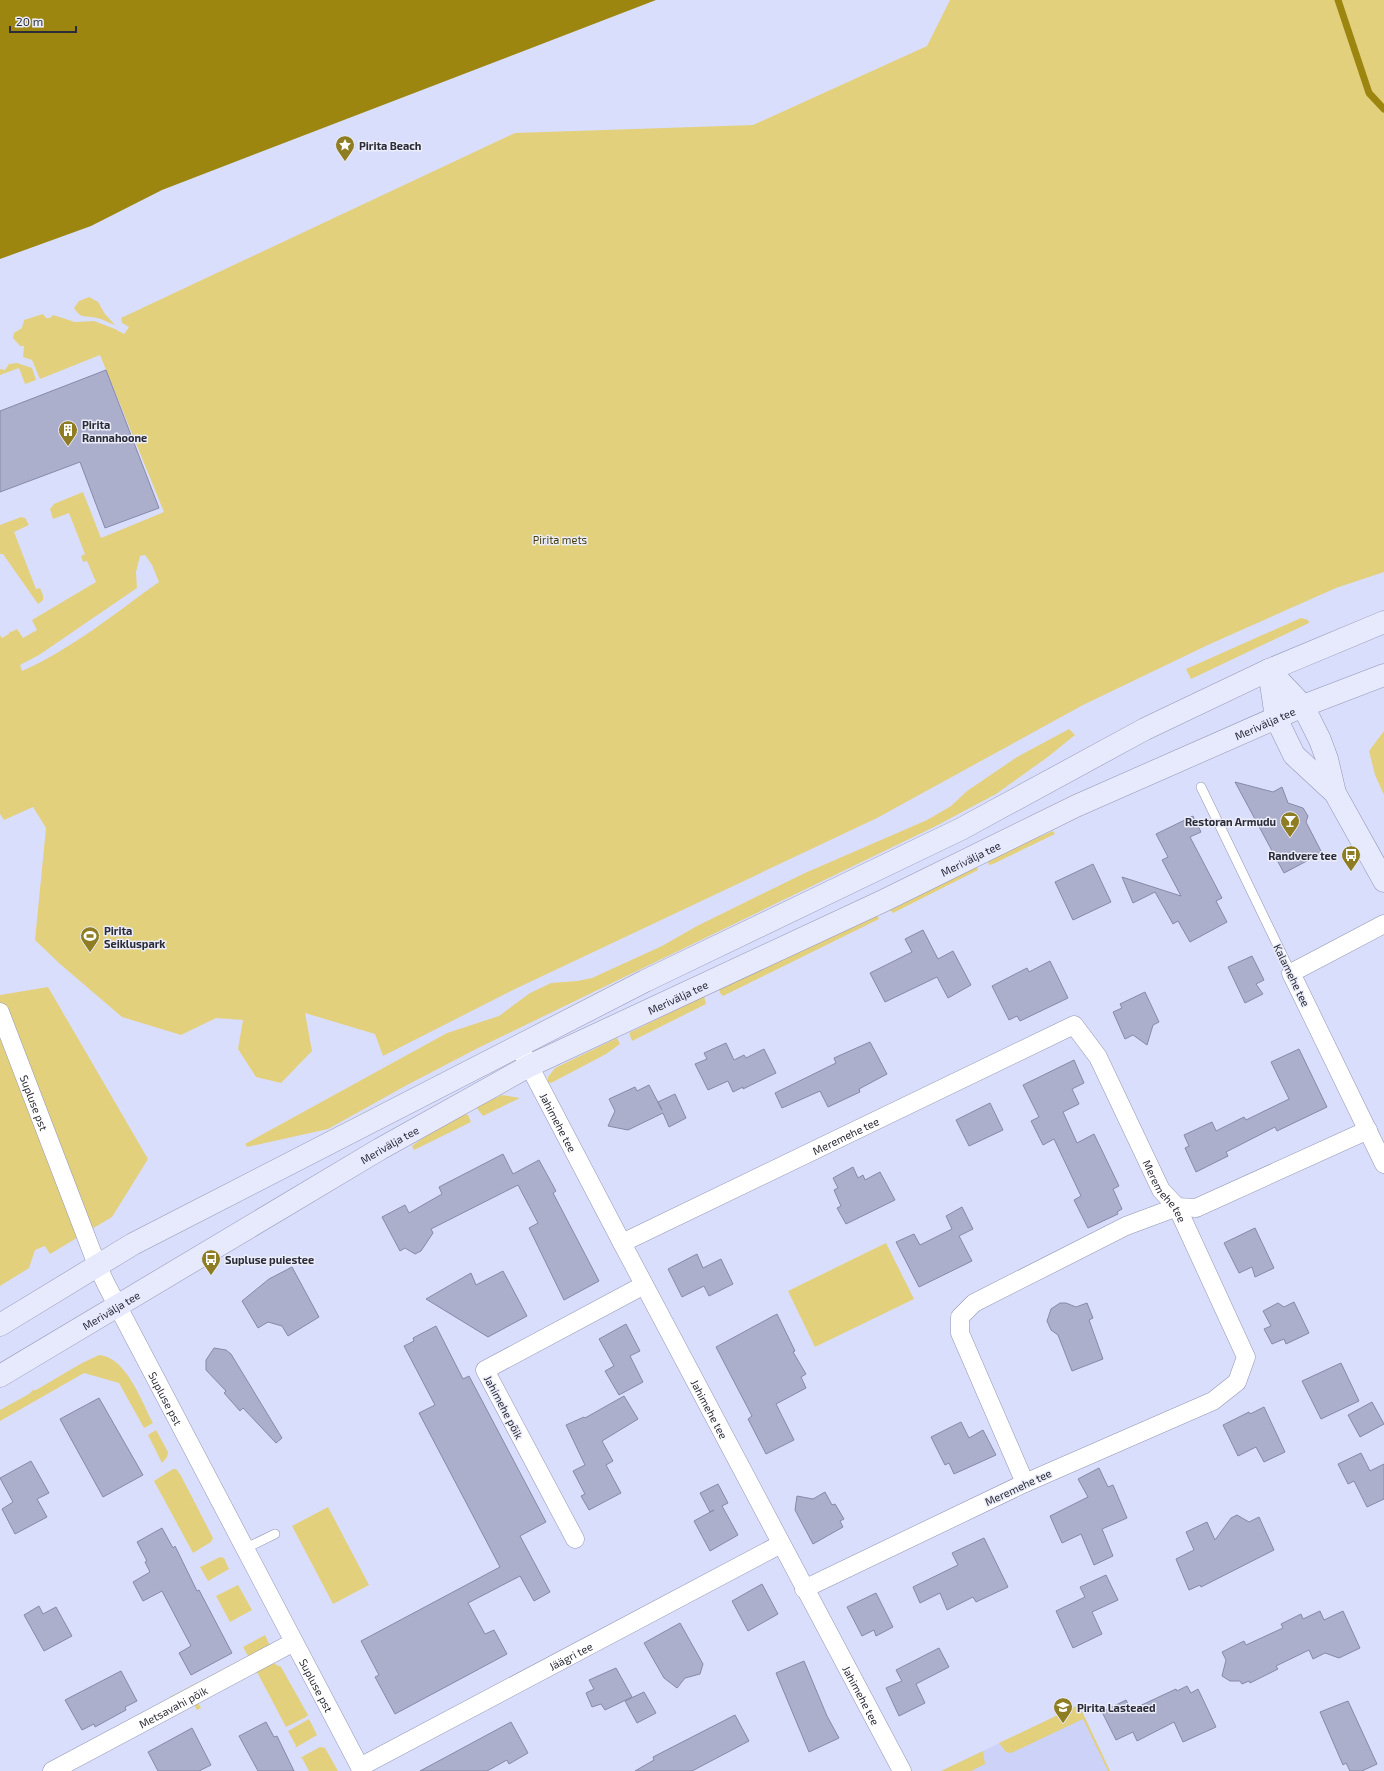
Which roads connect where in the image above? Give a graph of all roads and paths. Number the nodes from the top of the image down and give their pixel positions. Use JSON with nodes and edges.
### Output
{"nodes":[{"id":1,"x":1384,"y":622,"type":"edge"},
{"id":2,"x":1269,"y":670,"type":"junction"},
{"id":3,"x":1384,"y":675,"type":"edge"},
{"id":4,"x":1303,"y":706,"type":"junction"},
{"id":5,"x":1276,"y":718,"type":"junction"},
{"id":6,"x":1201,"y":787,"type":"dead end"},
{"id":7,"x":1334,"y":793,"type":"junction"},
{"id":8,"x":1384,"y":881,"type":"edge"},
{"id":9,"x":1384,"y":924,"type":"edge"},
{"id":10,"x":1290,"y":973,"type":"junction"},
{"id":11,"x":0,"y":1012,"type":"edge"},
{"id":12,"x":519,"y":1046,"type":"junction"},
{"id":13,"x":528,"y":1066,"type":"junction"},
{"id":14,"x":1368,"y":1130,"type":"junction"},
{"id":15,"x":1384,"y":1164,"type":"edge"},
{"id":16,"x":1177,"y":1207,"type":"junction"},
{"id":17,"x":622,"y":1244,"type":"junction"},
{"id":18,"x":97,"y":1266,"type":"junction"},
{"id":19,"x":644,"y":1286,"type":"junction"},
{"id":20,"x":117,"y":1305,"type":"junction"},
{"id":21,"x":0,"y":1325,"type":"edge"},
{"id":22,"x":0,"y":1376,"type":"edge"},
{"id":23,"x":1025,"y":1483,"type":"junction"},
{"id":24,"x":275,"y":1534,"type":"dead end"},
{"id":25,"x":575,"y":1539,"type":"dead end"},
{"id":26,"x":781,"y":1544,"type":"junction"},
{"id":27,"x":244,"y":1549,"type":"junction"},
{"id":28,"x":804,"y":1589,"type":"junction"},
{"id":29,"x":294,"y":1642,"type":"junction"},
{"id":30,"x":361,"y":1769,"type":"edge"},
{"id":31,"x":52,"y":1771,"type":"edge"},
{"id":32,"x":902,"y":1771,"type":"edge"}],
"edges":[{"from":1,"to":2,"type":"main road"},
{"from":2,"to":4,"type":"main road"},
{"from":2,"to":5,"type":"main road"},
{"from":2,"to":12,"type":"main road"},
{"from":3,"to":4,"type":"main road","name":"Merivälja tee"},
{"from":4,"to":5,"type":"main road","name":"Merivälja tee"},
{"from":4,"to":7,"type":"main road"},
{"from":5,"to":7,"type":"main road"},
{"from":5,"to":13,"type":"main road","name":"Merivälja tee"},
{"from":6,"to":10,"type":"lane","name":"Kalamehe tee"},
{"from":7,"to":8,"type":"main road"},
{"from":9,"to":10,"type":"street"},
{"from":10,"to":14,"type":"street","name":"Kalamehe tee"},
{"from":11,"to":18,"type":"street","name":"Supluse pst"},
{"from":12,"to":13,"type":"street","name":"Jahimehe tee"},
{"from":12,"to":18,"type":"main road"},
{"from":13,"to":17,"type":"street","name":"Jahimehe tee"},
{"from":13,"to":20,"type":"main road","name":"Merivälja tee"},
{"from":14,"to":15,"type":"street","name":"Kalamehe tee"},
{"from":14,"to":16,"type":"street"},
{"from":16,"to":17,"type":"street","name":"Meremehe tee"},
{"from":16,"to":23,"type":"street"},
{"from":16,"to":23,"type":"street","name":"Meremehe tee"},
{"from":17,"to":19,"type":"street","name":"Jahimehe tee"},
{"from":18,"to":20,"type":"street","name":"Supluse pst"},
{"from":18,"to":21,"type":"main road"},
{"from":19,"to":25,"type":"street","name":"Jahimehe põik"},
{"from":19,"to":26,"type":"street","name":"Jahimehe tee"},
{"from":20,"to":22,"type":"main road","name":"Merivälja tee"},
{"from":20,"to":27,"type":"street","name":"Supluse pst"},
{"from":23,"to":28,"type":"street","name":"Meremehe tee"},
{"from":24,"to":27,"type":"lane"},
{"from":26,"to":28,"type":"street","name":"Jahimehe tee"},
{"from":26,"to":30,"type":"street","name":"Jäägri tee"},
{"from":27,"to":29,"type":"street","name":"Supluse pst"},
{"from":28,"to":32,"type":"street","name":"Jahimehe tee"},
{"from":29,"to":30,"type":"street","name":"Supluse pst"},
{"from":29,"to":31,"type":"street","name":"Metsavahi põik"}]}
